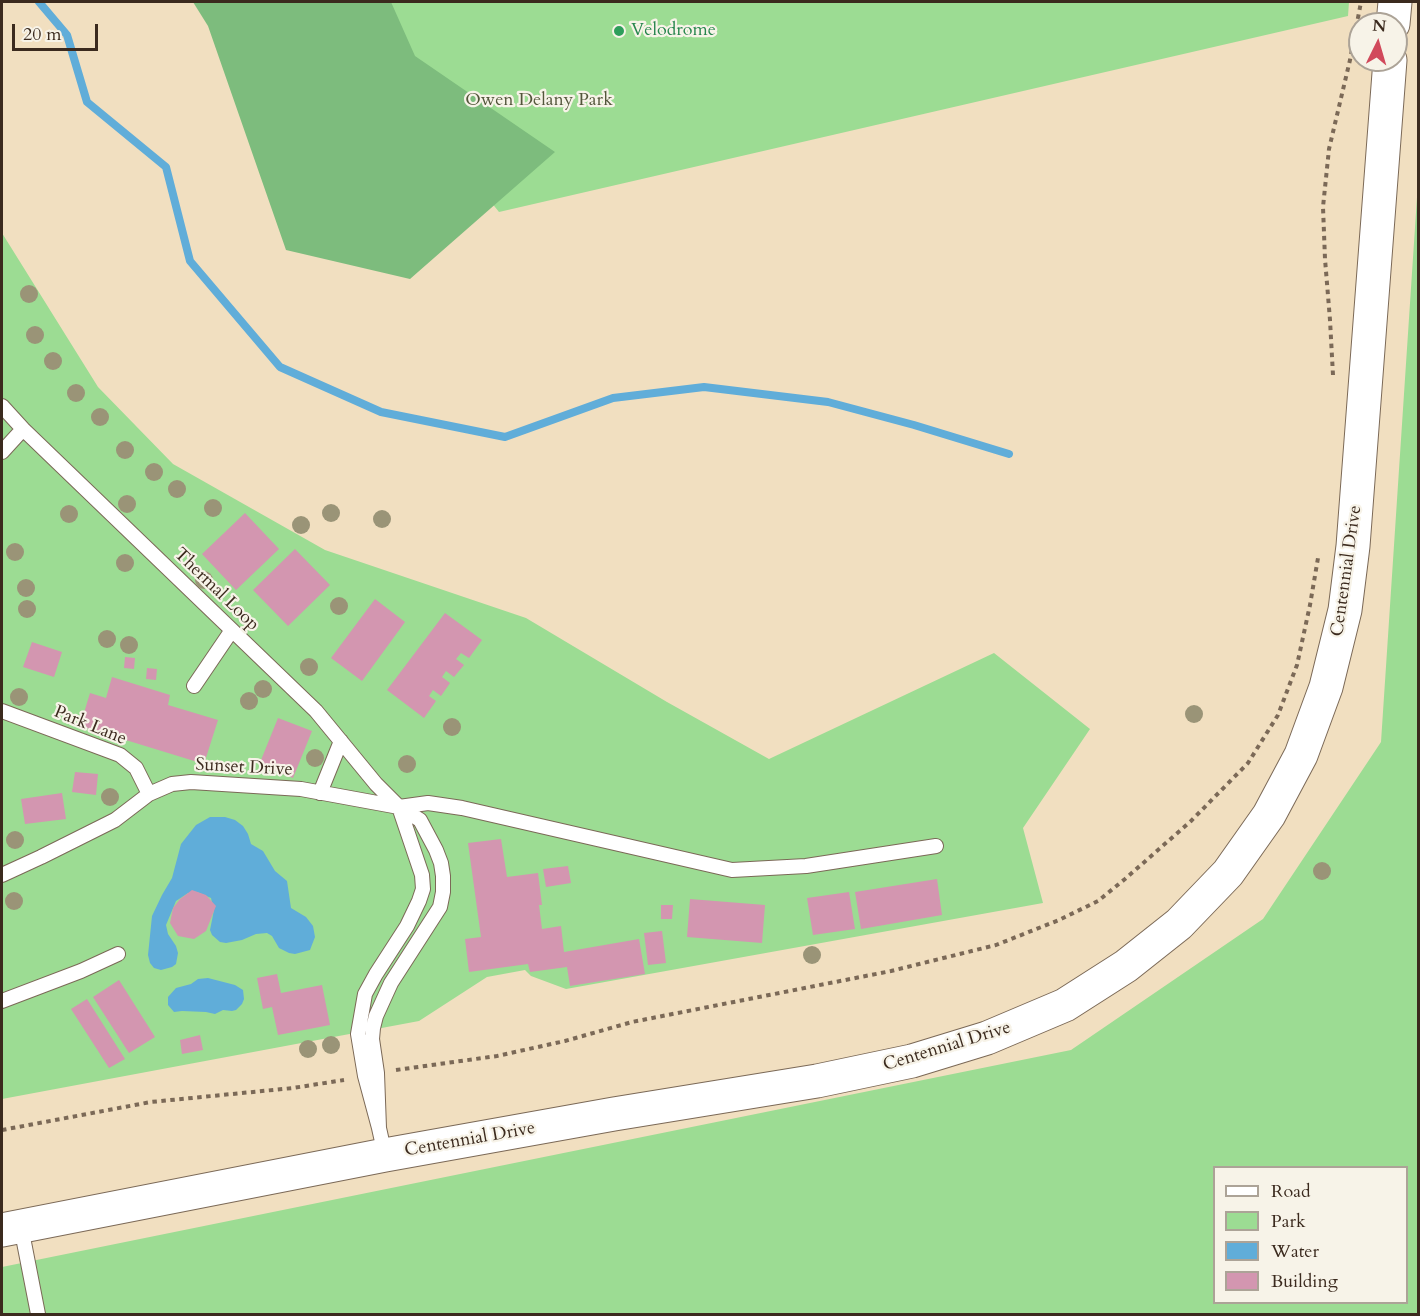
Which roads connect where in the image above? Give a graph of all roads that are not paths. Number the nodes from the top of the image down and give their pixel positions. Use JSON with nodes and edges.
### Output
{"nodes":[{"id":1,"x":1389,"y":72,"type":"edge"},
{"id":2,"x":2,"y":406,"type":"edge"},
{"id":3,"x":23,"y":429,"type":"junction"},
{"id":4,"x":2,"y":452,"type":"edge"},
{"id":5,"x":231,"y":630,"type":"junction"},
{"id":6,"x":194,"y":686,"type":"dead end"},
{"id":7,"x":2,"y":711,"type":"edge"},
{"id":8,"x":341,"y":741,"type":"junction"},
{"id":9,"x":320,"y":793,"type":"junction"},
{"id":10,"x":149,"y":794,"type":"junction"},
{"id":11,"x":399,"y":807,"type":"junction"},
{"id":12,"x":936,"y":846,"type":"dead end"},
{"id":13,"x":2,"y":875,"type":"edge"},
{"id":14,"x":118,"y":954,"type":"dead end"},
{"id":15,"x":2,"y":1001,"type":"edge"},
{"id":16,"x":382,"y":1142,"type":"junction"},
{"id":17,"x":11,"y":1228,"type":"edge"},
{"id":18,"x":38,"y":1314,"type":"edge"}],
"edges":[{"from":1,"to":16,"type":"main road","name":"Centennial Drive"},
{"from":2,"to":3,"type":"lane","name":"Thermal Loop"},
{"from":3,"to":4,"type":"lane"},
{"from":3,"to":5,"type":"lane","name":"Thermal Loop"},
{"from":5,"to":6,"type":"lane"},
{"from":5,"to":8,"type":"lane","name":"Thermal Loop"},
{"from":7,"to":10,"type":"lane","name":"Park Lane"},
{"from":8,"to":9,"type":"lane"},
{"from":8,"to":11,"type":"lane","name":"Thermal Loop"},
{"from":9,"to":10,"type":"lane","name":"Sunset Drive"},
{"from":9,"to":11,"type":"lane","name":"Sunset Drive"},
{"from":10,"to":13,"type":"lane","name":"Sunset Drive"},
{"from":11,"to":12,"type":"lane"},
{"from":11,"to":16,"type":"lane"},
{"from":11,"to":16,"type":"lane","name":"Thermal Loop"},
{"from":14,"to":15,"type":"lane"},
{"from":16,"to":17,"type":"main road","name":"Centennial Drive"},
{"from":17,"to":18,"type":"lane"}]}
